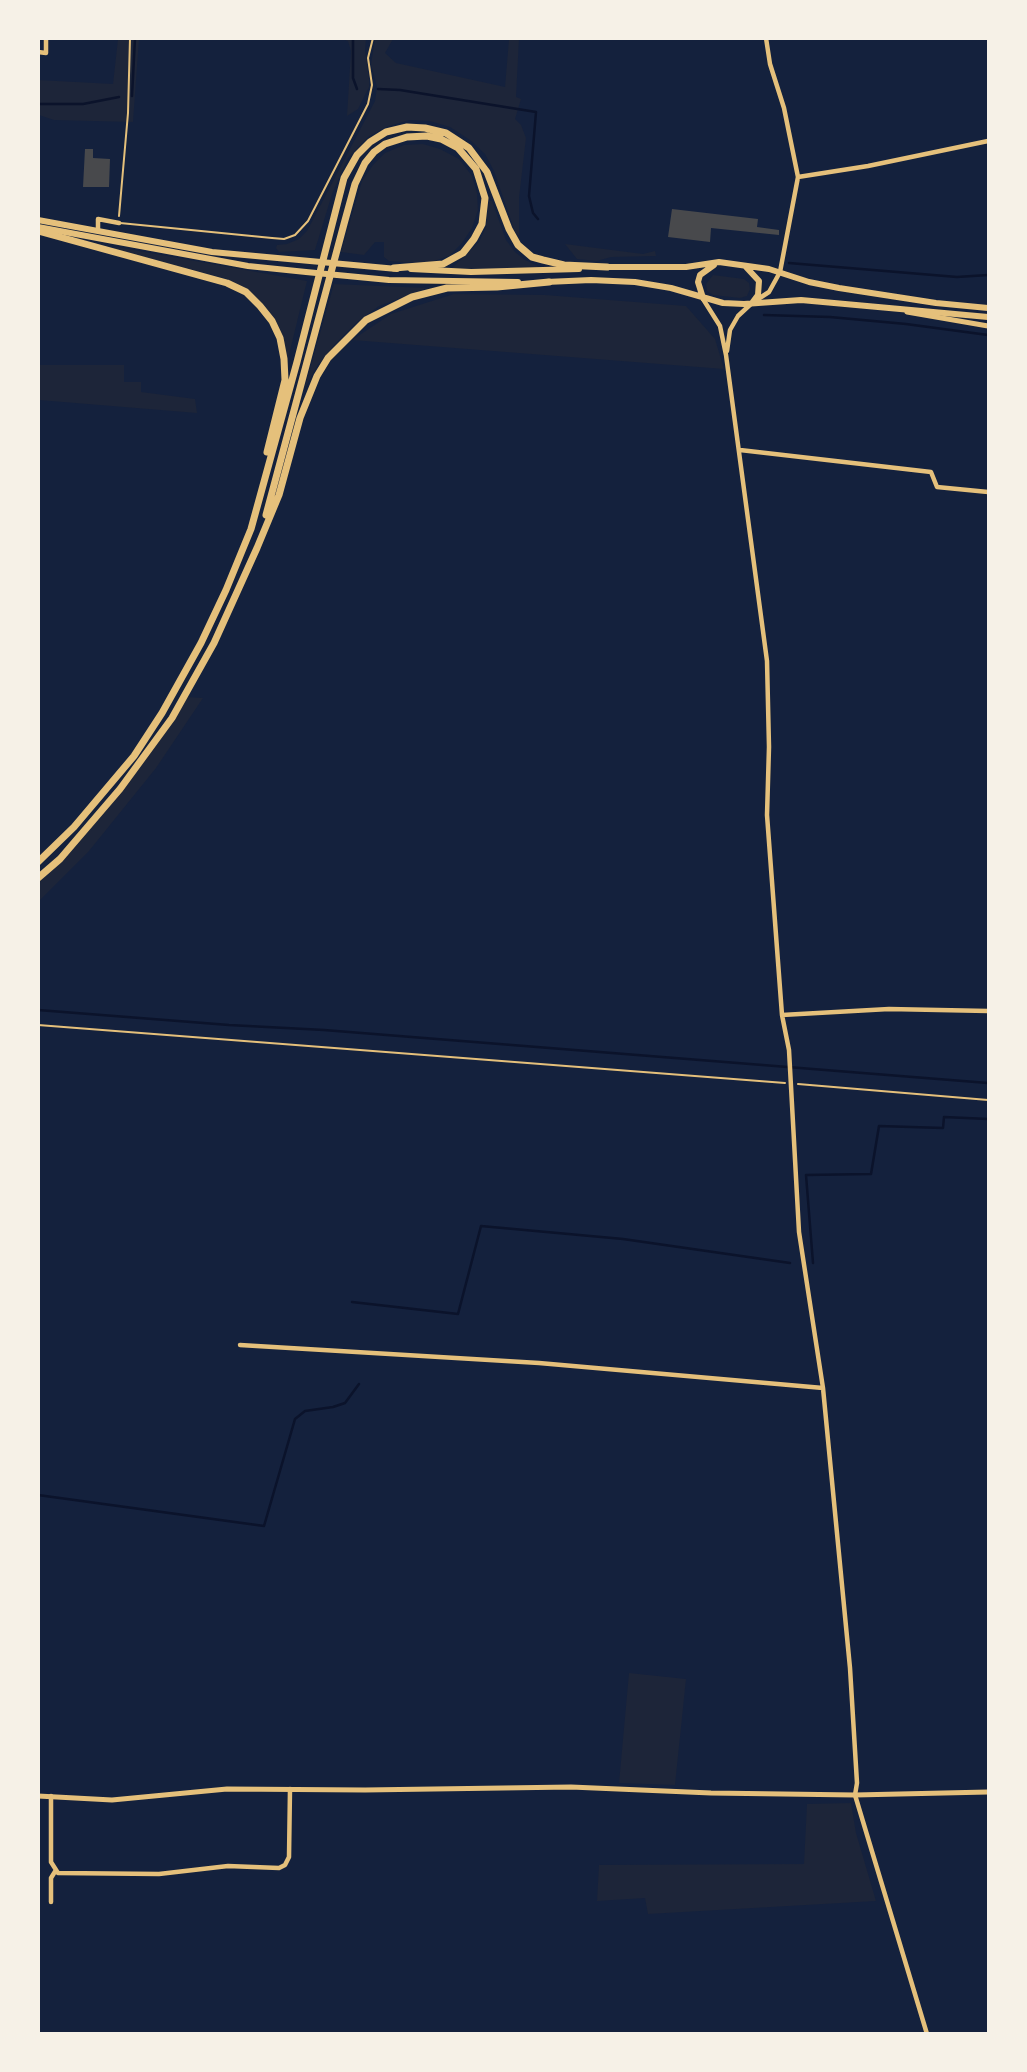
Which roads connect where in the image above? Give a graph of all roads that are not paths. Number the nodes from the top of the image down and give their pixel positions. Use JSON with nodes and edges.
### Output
{"nodes":[{"id":1,"x":46,"y":38,"type":"edge"},
{"id":2,"x":373,"y":38,"type":"edge"},
{"id":3,"x":766,"y":38,"type":"edge"},
{"id":4,"x":38,"y":52,"type":"edge"},
{"id":5,"x":989,"y":141,"type":"edge"},
{"id":6,"x":798,"y":177,"type":"junction"},
{"id":7,"x":38,"y":220,"type":"edge"},
{"id":8,"x":119,"y":223,"type":"joint"},
{"id":9,"x":38,"y":229,"type":"edge"},
{"id":10,"x":98,"y":231,"type":"junction"},
{"id":11,"x":719,"y":262,"type":"junction"},
{"id":12,"x":744,"y":265,"type":"junction"},
{"id":13,"x":607,"y":267,"type":"junction"},
{"id":14,"x":394,"y":268,"type":"junction"},
{"id":15,"x":780,"y":272,"type":"junction"},
{"id":16,"x":549,"y":282,"type":"junction"},
{"id":17,"x":703,"y":298,"type":"junction"},
{"id":18,"x":752,"y":303,"type":"junction"},
{"id":19,"x":989,"y":308,"type":"edge"},
{"id":20,"x":890,"y":309,"type":"junction"},
{"id":21,"x":989,"y":317,"type":"edge"},
{"id":22,"x":989,"y":326,"type":"edge"},
{"id":23,"x":726,"y":355,"type":"junction"},
{"id":24,"x":740,"y":450,"type":"junction"},
{"id":25,"x":989,"y":492,"type":"edge"},
{"id":26,"x":251,"y":529,"type":"junction"},
{"id":27,"x":257,"y":548,"type":"junction"},
{"id":28,"x":38,"y":862,"type":"edge"},
{"id":29,"x":38,"y":878,"type":"edge"},
{"id":30,"x":989,"y":1011,"type":"edge"},
{"id":31,"x":782,"y":1015,"type":"junction"},
{"id":32,"x":240,"y":1345,"type":"dead end"},
{"id":33,"x":823,"y":1388,"type":"junction"},
{"id":34,"x":290,"y":1789,"type":"junction"},
{"id":35,"x":989,"y":1792,"type":"edge"},
{"id":36,"x":855,"y":1795,"type":"junction"},
{"id":37,"x":38,"y":1796,"type":"edge"},
{"id":38,"x":51,"y":1796,"type":"junction"},
{"id":39,"x":56,"y":1870,"type":"junction"},
{"id":40,"x":51,"y":1902,"type":"dead end"},
{"id":41,"x":927,"y":2034,"type":"edge"}],
"edges":[{"from":1,"to":4,"type":"street"},
{"from":2,"to":8,"type":"lane"},
{"from":3,"to":6,"type":"street"},
{"from":5,"to":6,"type":"street"},
{"from":6,"to":15,"type":"street"},
{"from":7,"to":10,"type":"main road"},
{"from":8,"to":10,"type":"street"},
{"from":9,"to":16,"type":"main road"},
{"from":9,"to":26,"type":"highway"},
{"from":10,"to":14,"type":"main road"},
{"from":11,"to":12,"type":"main road"},
{"from":11,"to":13,"type":"main road"},
{"from":11,"to":17,"type":"main road"},
{"from":12,"to":15,"type":"main road"},
{"from":12,"to":18,"type":"main road"},
{"from":13,"to":14,"type":"main road"},
{"from":13,"to":26,"type":"highway"},
{"from":14,"to":27,"type":"highway"},
{"from":15,"to":18,"type":"street"},
{"from":15,"to":19,"type":"main road"},
{"from":16,"to":17,"type":"main road"},
{"from":16,"to":27,"type":"highway"},
{"from":17,"to":18,"type":"main road"},
{"from":17,"to":23,"type":"street"},
{"from":18,"to":20,"type":"main road"},
{"from":18,"to":23,"type":"street"},
{"from":20,"to":21,"type":"main road"},
{"from":20,"to":22,"type":"street"},
{"from":23,"to":24,"type":"street"},
{"from":24,"to":25,"type":"street"},
{"from":24,"to":31,"type":"street"},
{"from":26,"to":28,"type":"highway"},
{"from":27,"to":29,"type":"highway"},
{"from":30,"to":31,"type":"street"},
{"from":31,"to":33,"type":"street"},
{"from":32,"to":33,"type":"street"},
{"from":33,"to":36,"type":"street"},
{"from":34,"to":36,"type":"street"},
{"from":34,"to":38,"type":"street"},
{"from":34,"to":39,"type":"street"},
{"from":35,"to":36,"type":"street"},
{"from":36,"to":41,"type":"street"},
{"from":37,"to":38,"type":"street"},
{"from":38,"to":39,"type":"street"},
{"from":39,"to":40,"type":"street"}]}
